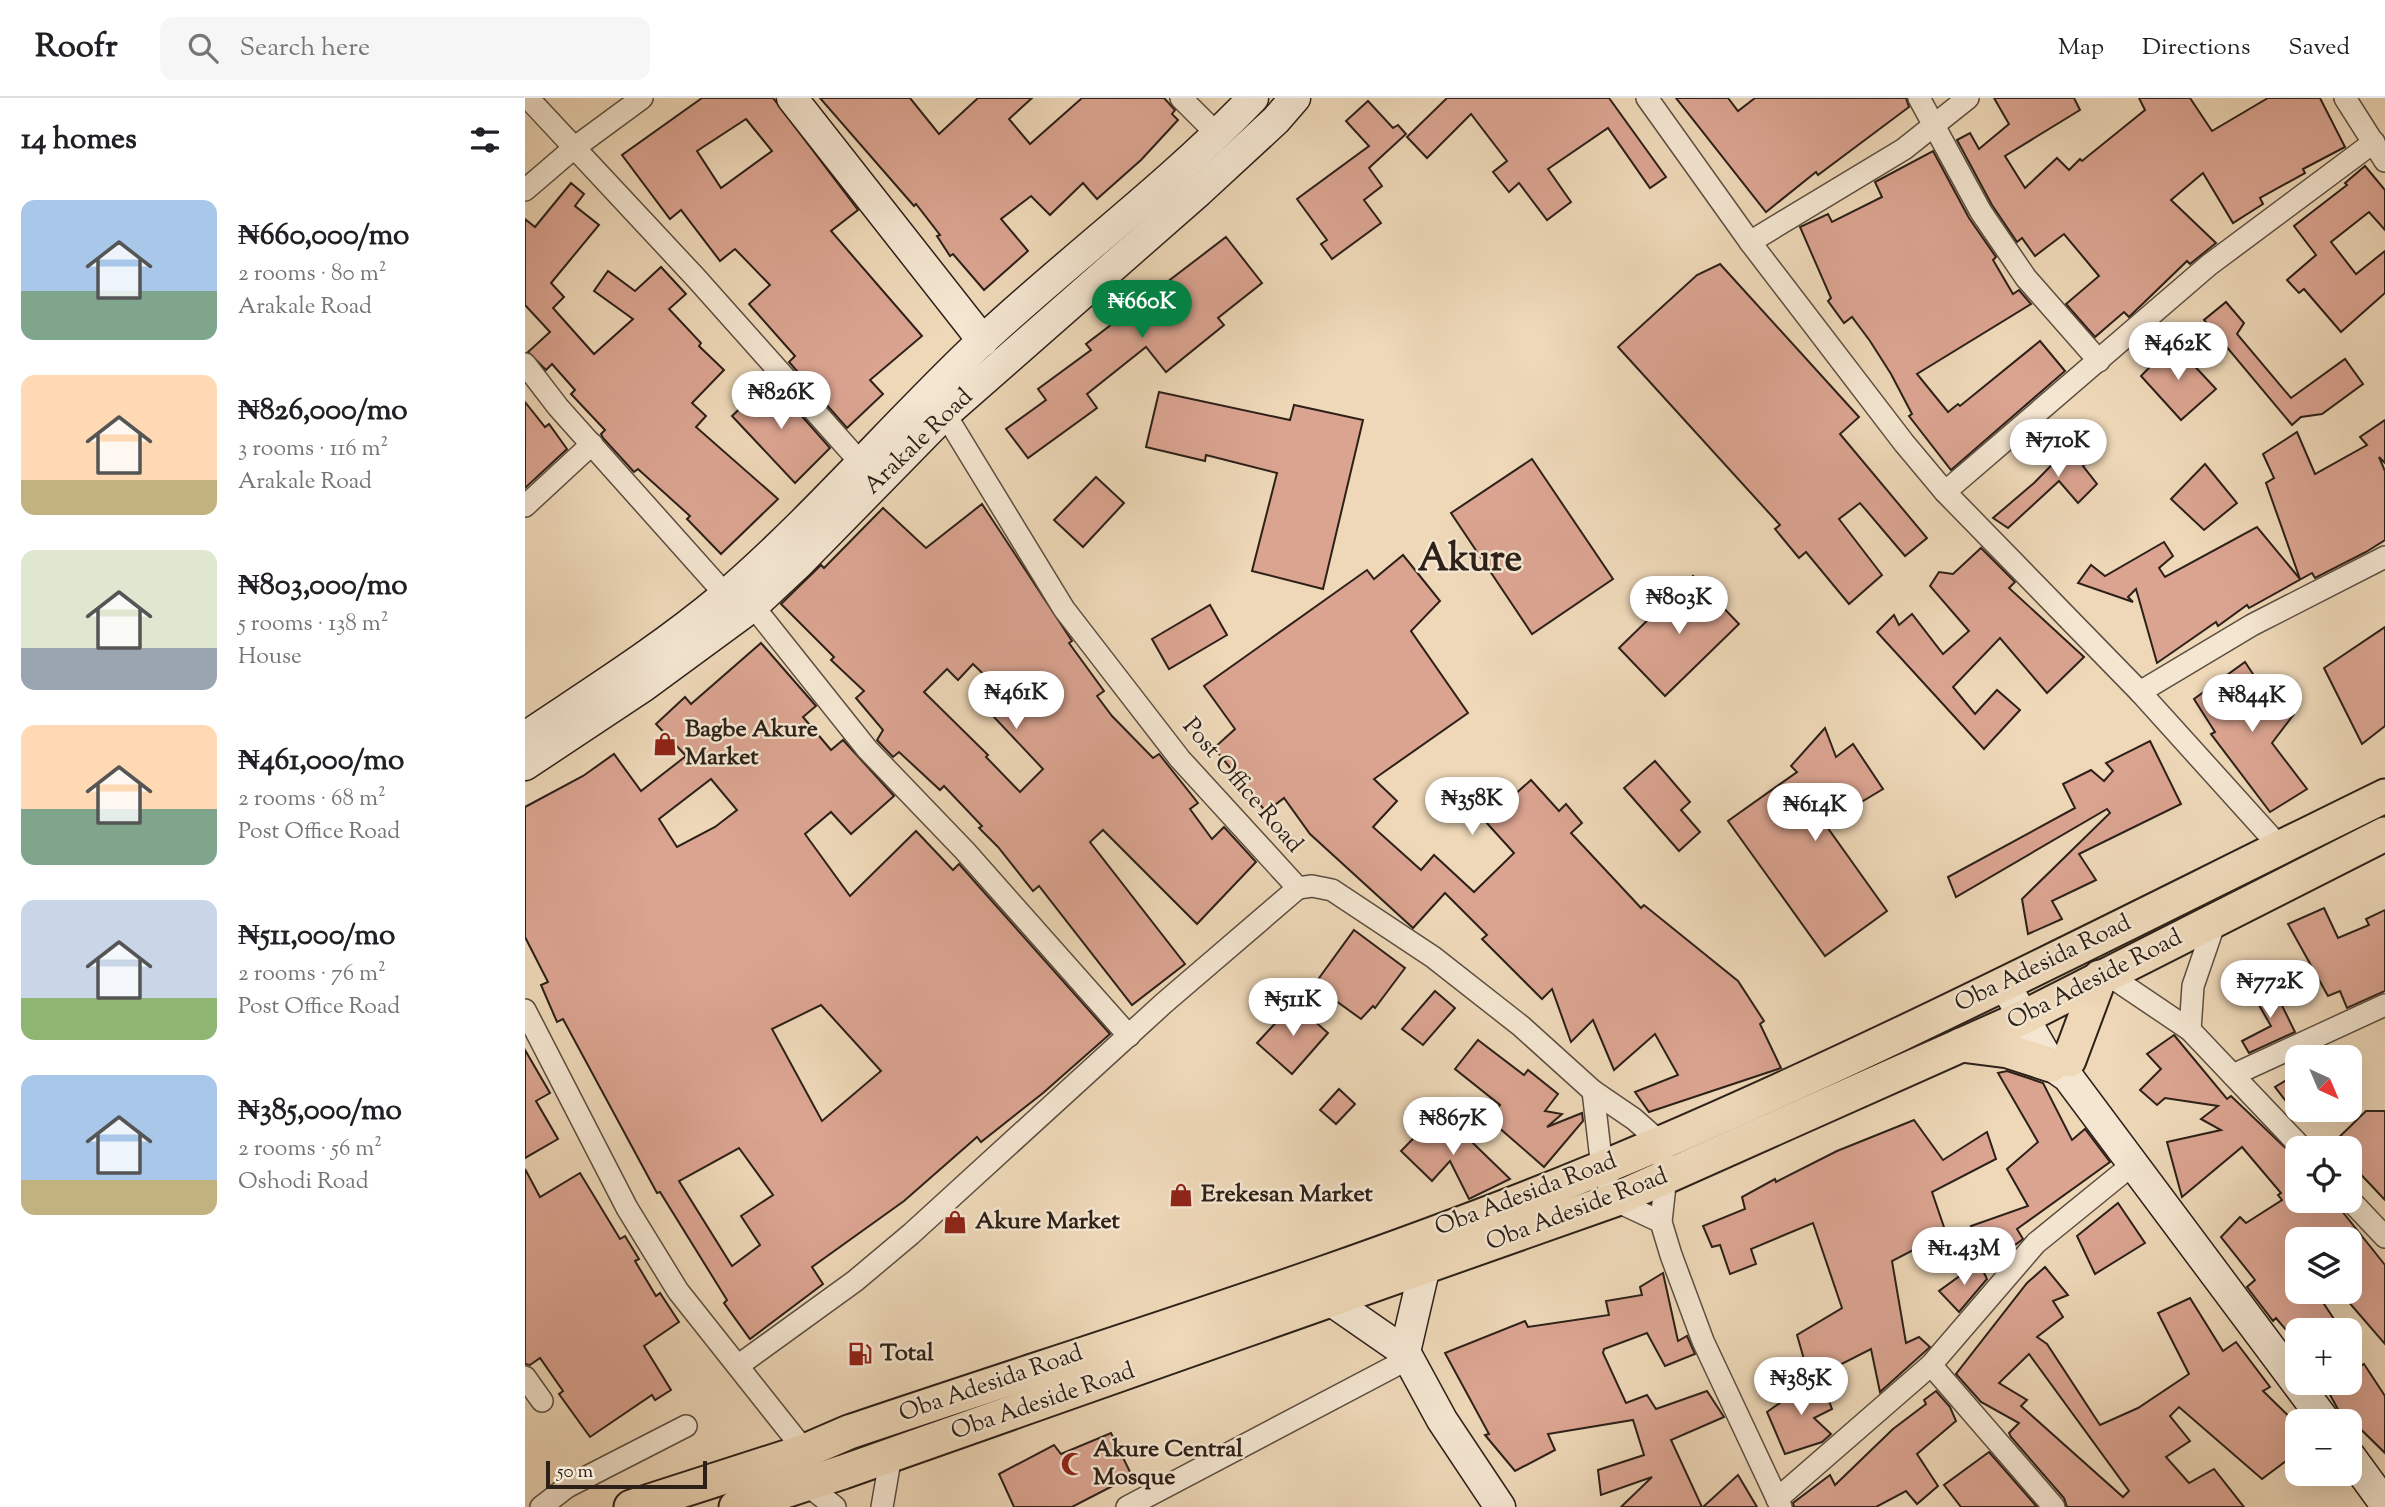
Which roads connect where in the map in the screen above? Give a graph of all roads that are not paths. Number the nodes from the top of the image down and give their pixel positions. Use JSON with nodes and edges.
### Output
{"nodes":[{"id":1,"x":528,"y":98,"type":"edge"},
{"id":2,"x":642,"y":98,"type":"edge"},
{"id":3,"x":792,"y":98,"type":"edge"},
{"id":4,"x":1181,"y":98,"type":"edge"},
{"id":5,"x":1253,"y":98,"type":"edge"},
{"id":6,"x":1295,"y":98,"type":"edge"},
{"id":7,"x":1647,"y":98,"type":"edge"},
{"id":8,"x":1919,"y":98,"type":"edge"},
{"id":9,"x":1968,"y":98,"type":"edge"},
{"id":10,"x":2346,"y":98,"type":"edge"},
{"id":11,"x":1934,"y":125,"type":"junction"},
{"id":12,"x":1218,"y":135,"type":"junction"},
{"id":13,"x":2374,"y":142,"type":"junction"},
{"id":14,"x":574,"y":148,"type":"junction"},
{"id":15,"x":2385,"y":160,"type":"edge"},
{"id":16,"x":525,"y":190,"type":"edge"},
{"id":17,"x":1750,"y":242,"type":"junction"},
{"id":18,"x":983,"y":341,"type":"junction"},
{"id":19,"x":2099,"y":361,"type":"junction"},
{"id":20,"x":525,"y":364,"type":"edge"},
{"id":21,"x":945,"y":414,"type":"junction"},
{"id":22,"x":592,"y":444,"type":"junction"},
{"id":23,"x":861,"y":463,"type":"junction"},
{"id":24,"x":1945,"y":492,"type":"junction"},
{"id":25,"x":525,"y":506,"type":"edge"},
{"id":26,"x":2385,"y":557,"type":"edge"},
{"id":27,"x":725,"y":594,"type":"junction"},
{"id":28,"x":753,"y":606,"type":"junction"},
{"id":29,"x":2140,"y":692,"type":"junction"},
{"id":30,"x":525,"y":737,"type":"edge"},
{"id":31,"x":525,"y":765,"type":"edge"},
{"id":32,"x":2385,"y":796,"type":"edge"},
{"id":33,"x":2385,"y":834,"type":"edge"},
{"id":34,"x":2280,"y":847,"type":"junction"},
{"id":35,"x":1298,"y":888,"type":"junction"},
{"id":36,"x":2216,"y":919,"type":"junction"},
{"id":37,"x":2103,"y":975,"type":"junction"},
{"id":38,"x":2015,"y":979,"type":"junction"},
{"id":39,"x":2385,"y":1006,"type":"edge"},
{"id":40,"x":525,"y":1010,"type":"edge"},
{"id":41,"x":2031,"y":1013,"type":"junction"},
{"id":42,"x":2190,"y":1030,"type":"junction"},
{"id":43,"x":1129,"y":1036,"type":"junction"},
{"id":44,"x":1961,"y":1045,"type":"junction"},
{"id":45,"x":2063,"y":1067,"type":"junction"},
{"id":46,"x":2233,"y":1075,"type":"junction"},
{"id":47,"x":1593,"y":1091,"type":"junction"},
{"id":48,"x":2291,"y":1136,"type":"edge"},
{"id":49,"x":1660,"y":1142,"type":"junction"},
{"id":50,"x":2132,"y":1165,"type":"junction"},
{"id":51,"x":1602,"y":1168,"type":"junction"},
{"id":52,"x":1666,"y":1176,"type":"junction"},
{"id":53,"x":1614,"y":1200,"type":"junction"},
{"id":54,"x":2362,"y":1213,"type":"edge"},
{"id":55,"x":1661,"y":1223,"type":"junction"},
{"id":56,"x":2385,"y":1237,"type":"edge"},
{"id":57,"x":1425,"y":1266,"type":"junction"},
{"id":58,"x":1330,"y":1300,"type":"junction"},
{"id":59,"x":1407,"y":1355,"type":"junction"},
{"id":60,"x":739,"y":1365,"type":"junction"},
{"id":61,"x":1931,"y":1365,"type":"junction"},
{"id":62,"x":525,"y":1377,"type":"edge"},
{"id":63,"x":542,"y":1401,"type":"dead end"},
{"id":64,"x":2316,"y":1409,"type":"edge"},
{"id":65,"x":687,"y":1426,"type":"dead end"},
{"id":66,"x":805,"y":1451,"type":"junction"},
{"id":67,"x":891,"y":1455,"type":"junction"},
{"id":68,"x":2362,"y":1472,"type":"edge"},
{"id":69,"x":806,"y":1484,"type":"junction"},
{"id":70,"x":1779,"y":1503,"type":"edge"},
{"id":71,"x":2385,"y":1504,"type":"edge"},
{"id":72,"x":541,"y":1507,"type":"edge"},
{"id":73,"x":631,"y":1507,"type":"edge"},
{"id":74,"x":736,"y":1507,"type":"edge"},
{"id":75,"x":835,"y":1507,"type":"edge"},
{"id":76,"x":882,"y":1507,"type":"edge"},
{"id":77,"x":1127,"y":1507,"type":"edge"},
{"id":78,"x":1500,"y":1507,"type":"edge"},
{"id":79,"x":2054,"y":1507,"type":"edge"}],
"edges":[{"from":1,"to":14,"type":"street"},
{"from":2,"to":14,"type":"street"},
{"from":3,"to":18,"type":"main road"},
{"from":4,"to":12,"type":"street"},
{"from":5,"to":12,"type":"main road","name":"Arakale Road"},
{"from":6,"to":21,"type":"main road","name":"Arakale Road"},
{"from":7,"to":17,"type":"street"},
{"from":8,"to":11,"type":"street"},
{"from":9,"to":11,"type":"street"},
{"from":10,"to":13,"type":"street"},
{"from":11,"to":17,"type":"street"},
{"from":11,"to":19,"type":"street"},
{"from":12,"to":18,"type":"main road","name":"Arakale Road"},
{"from":13,"to":15,"type":"street"},
{"from":13,"to":19,"type":"street"},
{"from":14,"to":16,"type":"street"},
{"from":14,"to":23,"type":"street"},
{"from":17,"to":24,"type":"street"},
{"from":18,"to":23,"type":"main road","name":"Arakale Road"},
{"from":19,"to":24,"type":"street"},
{"from":20,"to":22,"type":"street"},
{"from":21,"to":28,"type":"main road","name":"Arakale Road"},
{"from":21,"to":35,"type":"street","name":"Post Office Road"},
{"from":22,"to":25,"type":"street"},
{"from":22,"to":27,"type":"street"},
{"from":23,"to":27,"type":"main road","name":"Arakale Road"},
{"from":24,"to":29,"type":"street"},
{"from":26,"to":29,"type":"street"},
{"from":27,"to":30,"type":"main road","name":"Arakale Road"},
{"from":28,"to":31,"type":"main road","name":"Arakale Road"},
{"from":28,"to":43,"type":"street"},
{"from":29,"to":34,"type":"street"},
{"from":32,"to":34,"type":"main road","name":"Oba Adesida Road"},
{"from":33,"to":36,"type":"main road","name":"Oba Adeside Road"},
{"from":34,"to":38,"type":"main road","name":"Oba Adesida Road"},
{"from":35,"to":43,"type":"street"},
{"from":35,"to":47,"type":"street","name":"Post Office Road"},
{"from":36,"to":37,"type":"main road","name":"Oba Adeside Road"},
{"from":36,"to":42,"type":"street"},
{"from":37,"to":41,"type":"main road","name":"Oba Adeside Road"},
{"from":37,"to":42,"type":"street"},
{"from":37,"to":45,"type":"main road"},
{"from":38,"to":41,"type":"main road"},
{"from":38,"to":49,"type":"main road","name":"Oba Adesida Road"},
{"from":39,"to":46,"type":"street"},
{"from":40,"to":60,"type":"street"},
{"from":41,"to":44,"type":"main road","name":"Oba Adeside Road"},
{"from":41,"to":45,"type":"main road"},
{"from":42,"to":46,"type":"street"},
{"from":43,"to":60,"type":"street"},
{"from":44,"to":45,"type":"main road"},
{"from":44,"to":52,"type":"main road","name":"Oba Adeside Road"},
{"from":45,"to":50,"type":"main road"},
{"from":46,"to":48,"type":"street"},
{"from":47,"to":49,"type":"street","name":"Post Office Road"},
{"from":47,"to":51,"type":"street"},
{"from":49,"to":51,"type":"main road","name":"Oba Adesida Road"},
{"from":49,"to":52,"type":"street"},
{"from":50,"to":61,"type":"street"},
{"from":50,"to":64,"type":"main road"},
{"from":51,"to":53,"type":"street"},
{"from":51,"to":66,"type":"main road","name":"Oba Adesida Road"},
{"from":52,"to":53,"type":"main road","name":"Oba Adeside Road"},
{"from":52,"to":55,"type":"street"},
{"from":53,"to":55,"type":"street"},
{"from":53,"to":57,"type":"main road","name":"Oba Adeside Road"},
{"from":54,"to":56,"type":"street"},
{"from":55,"to":70,"type":"street"},
{"from":57,"to":58,"type":"main road","name":"Oba Adeside Road"},
{"from":57,"to":59,"type":"main road"},
{"from":58,"to":59,"type":"main road"},
{"from":58,"to":67,"type":"main road","name":"Oba Adeside Road"},
{"from":59,"to":77,"type":"street"},
{"from":59,"to":78,"type":"main road"},
{"from":60,"to":66,"type":"street"},
{"from":61,"to":70,"type":"street"},
{"from":61,"to":79,"type":"street"},
{"from":62,"to":63,"type":"street"},
{"from":65,"to":72,"type":"street"},
{"from":66,"to":73,"type":"main road","name":"Oba Adesida Road"},
{"from":67,"to":69,"type":"main road","name":"Oba Adeside Road"},
{"from":67,"to":76,"type":"street"},
{"from":68,"to":71,"type":"main road"},
{"from":69,"to":74,"type":"main road","name":"Oba Adeside Road"},
{"from":69,"to":75,"type":"street"}]}
